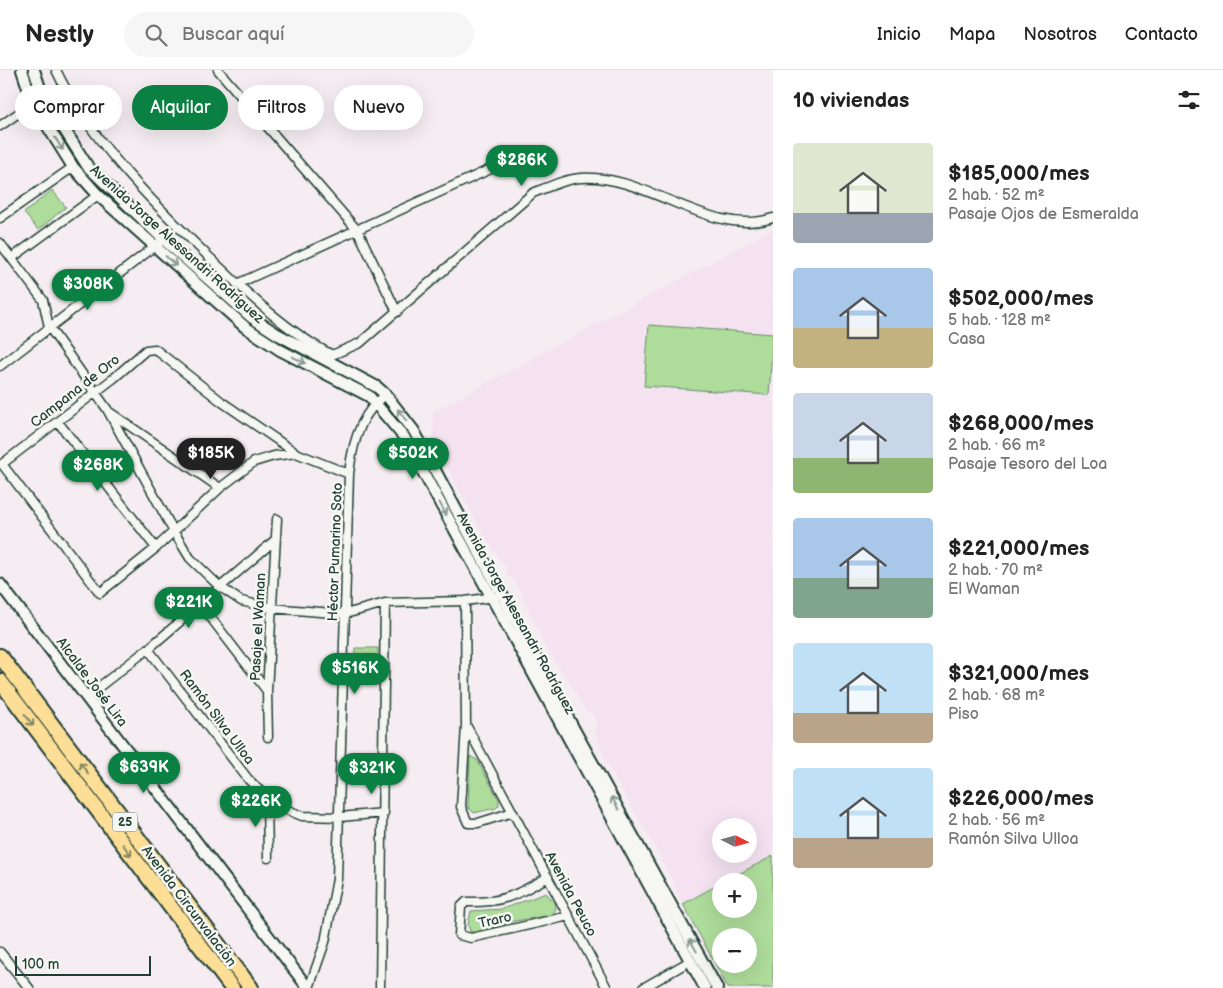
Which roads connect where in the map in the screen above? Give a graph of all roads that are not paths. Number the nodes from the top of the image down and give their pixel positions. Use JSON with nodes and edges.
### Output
{"nodes":[{"id":1,"x":22,"y":70,"type":"edge"},
{"id":2,"x":34,"y":70,"type":"edge"},
{"id":3,"x":56,"y":70,"type":"edge"},
{"id":4,"x":218,"y":70,"type":"edge"},
{"id":5,"x":27,"y":85,"type":"edge"},
{"id":6,"x":15,"y":116,"type":"edge"},
{"id":7,"x":0,"y":126,"type":"edge"},
{"id":8,"x":50,"y":130,"type":"edge"},
{"id":9,"x":515,"y":158,"type":"dead end"},
{"id":10,"x":73,"y":167,"type":"junction"},
{"id":11,"x":98,"y":195,"type":"junction"},
{"id":12,"x":0,"y":218,"type":"edge"},
{"id":13,"x":773,"y":218,"type":"edge"},
{"id":14,"x":358,"y":230,"type":"junction"},
{"id":15,"x":0,"y":242,"type":"edge"},
{"id":16,"x":159,"y":243,"type":"junction"},
{"id":17,"x":12,"y":258,"type":"junction"},
{"id":18,"x":237,"y":284,"type":"junction"},
{"id":19,"x":397,"y":312,"type":"junction"},
{"id":20,"x":49,"y":327,"type":"junction"},
{"id":21,"x":327,"y":356,"type":"junction"},
{"id":22,"x":0,"y":366,"type":"edge"},
{"id":23,"x":95,"y":392,"type":"junction"},
{"id":24,"x":386,"y":395,"type":"junction"},
{"id":25,"x":375,"y":402,"type":"junction"},
{"id":26,"x":107,"y":409,"type":"junction"},
{"id":27,"x":58,"y":422,"type":"junction"},
{"id":28,"x":296,"y":453,"type":"junction"},
{"id":29,"x":349,"y":474,"type":"junction"},
{"id":30,"x":220,"y":488,"type":"junction"},
{"id":31,"x":277,"y":519,"type":"dead end"},
{"id":32,"x":174,"y":532,"type":"junction"},
{"id":33,"x":275,"y":540,"type":"junction"},
{"id":34,"x":156,"y":548,"type":"junction"},
{"id":35,"x":0,"y":584,"type":"edge"},
{"id":36,"x":220,"y":586,"type":"junction"},
{"id":37,"x":490,"y":596,"type":"junction"},
{"id":38,"x":504,"y":598,"type":"junction"},
{"id":39,"x":465,"y":600,"type":"junction"},
{"id":40,"x":385,"y":603,"type":"junction"},
{"id":41,"x":201,"y":605,"type":"junction"},
{"id":42,"x":271,"y":608,"type":"junction"},
{"id":43,"x":346,"y":614,"type":"junction"},
{"id":44,"x":148,"y":649,"type":"junction"},
{"id":45,"x":0,"y":656,"type":"edge"},
{"id":46,"x":0,"y":681,"type":"edge"},
{"id":47,"x":267,"y":691,"type":"junction"},
{"id":48,"x":86,"y":697,"type":"junction"},
{"id":49,"x":466,"y":725,"type":"junction"},
{"id":50,"x":268,"y":737,"type":"dead end"},
{"id":51,"x":267,"y":798,"type":"junction"},
{"id":52,"x":513,"y":812,"type":"junction"},
{"id":53,"x":384,"y":813,"type":"junction"},
{"id":54,"x":340,"y":817,"type":"junction"},
{"id":55,"x":268,"y":858,"type":"dead end"},
{"id":56,"x":548,"y":877,"type":"junction"},
{"id":57,"x":569,"y":916,"type":"junction"},
{"id":58,"x":0,"y":952,"type":"edge"},
{"id":59,"x":690,"y":961,"type":"junction"},
{"id":60,"x":606,"y":986,"type":"edge"},
{"id":61,"x":29,"y":988,"type":"edge"},
{"id":62,"x":232,"y":988,"type":"edge"},
{"id":63,"x":251,"y":988,"type":"edge"},
{"id":64,"x":309,"y":988,"type":"edge"},
{"id":65,"x":380,"y":988,"type":"edge"},
{"id":66,"x":596,"y":988,"type":"edge"},
{"id":67,"x":644,"y":988,"type":"edge"},
{"id":68,"x":705,"y":988,"type":"edge"},
{"id":69,"x":717,"y":988,"type":"edge"}],
"edges":[{"from":1,"to":5,"type":"street","name":"Avenida Jorge Alessandri Rodríguez"},
{"from":2,"to":16,"type":"street","name":"Avenida Jorge Alessandri Rodríguez"},
{"from":3,"to":18,"type":"street"},
{"from":4,"to":14,"type":"street"},
{"from":6,"to":7,"type":"street"},
{"from":8,"to":10,"type":"street","name":"Avenida Jorge Alessandri Rodríguez","one_way":true},
{"from":9,"to":14,"type":"street"},
{"from":10,"to":11,"type":"street","name":"Avenida Jorge Alessandri Rodríguez"},
{"from":10,"to":12,"type":"street"},
{"from":11,"to":16,"type":"street","name":"Avenida Jorge Alessandri Rodríguez"},
{"from":11,"to":17,"type":"street"},
{"from":13,"to":19,"type":"street"},
{"from":14,"to":18,"type":"street"},
{"from":14,"to":19,"type":"street"},
{"from":15,"to":17,"type":"street"},
{"from":16,"to":20,"type":"street"},
{"from":16,"to":21,"type":"street","name":"Avenida Jorge Alessandri Rodríguez"},
{"from":16,"to":25,"type":"street","name":"Avenida Jorge Alessandri Rodríguez","one_way":true},
{"from":17,"to":20,"type":"street"},
{"from":18,"to":21,"type":"street"},
{"from":19,"to":21,"type":"street"},
{"from":20,"to":22,"type":"street"},
{"from":20,"to":23,"type":"street"},
{"from":21,"to":24,"type":"street","name":"Avenida Jorge Alessandri Rodríguez"},
{"from":23,"to":26,"type":"street"},
{"from":23,"to":27,"type":"street","name":"Campana de Oro"},
{"from":23,"to":28,"type":"street","name":"Campana de Oro"},
{"from":24,"to":25,"type":"street","name":"Héctor Pumarino Soto"},
{"from":38,"to":24,"type":"street","name":"Avenida Jorge Alessandri Rodríguez","one_way":true},
{"from":25,"to":29,"type":"street","name":"Héctor Pumarino Soto"},
{"from":25,"to":37,"type":"street","name":"Avenida Jorge Alessandri Rodríguez","one_way":true},
{"from":26,"to":30,"type":"street"},
{"from":26,"to":32,"type":"street"},
{"from":27,"to":34,"type":"street"},
{"from":27,"to":34,"type":"street","name":"Campana de Oro"},
{"from":28,"to":29,"type":"street","name":"Campana de Oro"},
{"from":28,"to":30,"type":"street"},
{"from":29,"to":43,"type":"street","name":"Héctor Pumarino Soto"},
{"from":30,"to":32,"type":"street"},
{"from":31,"to":33,"type":"street","name":"Pasaje el Waman"},
{"from":32,"to":34,"type":"street"},
{"from":32,"to":36,"type":"street"},
{"from":33,"to":36,"type":"street"},
{"from":33,"to":42,"type":"street","name":"Pasaje el Waman"},
{"from":35,"to":48,"type":"street","name":"Alcalde José Lira"},
{"from":36,"to":41,"type":"street"},
{"from":36,"to":42,"type":"street"},
{"from":37,"to":38,"type":"street"},
{"from":37,"to":39,"type":"street"},
{"from":37,"to":59,"type":"street","name":"Avenida Jorge Alessandri Rodríguez"},
{"from":69,"to":38,"type":"street","name":"Avenida Jorge Alessandri Rodríguez","one_way":true},
{"from":39,"to":40,"type":"street"},
{"from":39,"to":49,"type":"street","name":"Avenida Peuco"},
{"from":40,"to":43,"type":"street"},
{"from":40,"to":53,"type":"street"},
{"from":41,"to":44,"type":"street"},
{"from":41,"to":47,"type":"street"},
{"from":42,"to":43,"type":"street"},
{"from":42,"to":47,"type":"street","name":"Pasaje el Waman"},
{"from":43,"to":54,"type":"street","name":"Héctor Pumarino Soto"},
{"from":44,"to":48,"type":"street"},
{"from":44,"to":51,"type":"street","name":"Ramón Silva Ulloa"},
{"from":63,"to":45,"type":"highway","name":"Avenida Circunvalación","number":"25","one_way":true},
{"from":46,"to":62,"type":"highway","name":"Avenida Circunvalación","number":"25","one_way":true},
{"from":47,"to":50,"type":"street","name":"Pasaje el Waman"},
{"from":48,"to":64,"type":"street","name":"Alcalde José Lira"},
{"from":49,"to":52,"type":"street","name":"Avenida Peuco"},
{"from":49,"to":52,"type":"street","name":"Avenida Peuco"},
{"from":51,"to":54,"type":"street","name":"Ramón Silva Ulloa"},
{"from":51,"to":55,"type":"street"},
{"from":52,"to":56,"type":"street","name":"Avenida Peuco"},
{"from":53,"to":54,"type":"street","name":"Ramón Silva Ulloa"},
{"from":53,"to":65,"type":"street"},
{"from":54,"to":64,"type":"street","name":"Héctor Pumarino Soto"},
{"from":56,"to":57,"type":"street","name":"Avenida Peuco"},
{"from":56,"to":57,"type":"street","name":"Traro"},
{"from":57,"to":60,"type":"street","name":"Avenida Peuco"},
{"from":58,"to":61,"type":"street"},
{"from":59,"to":67,"type":"street"},
{"from":59,"to":68,"type":"street","name":"Avenida Jorge Alessandri Rodríguez"},
{"from":60,"to":66,"type":"street"}]}
